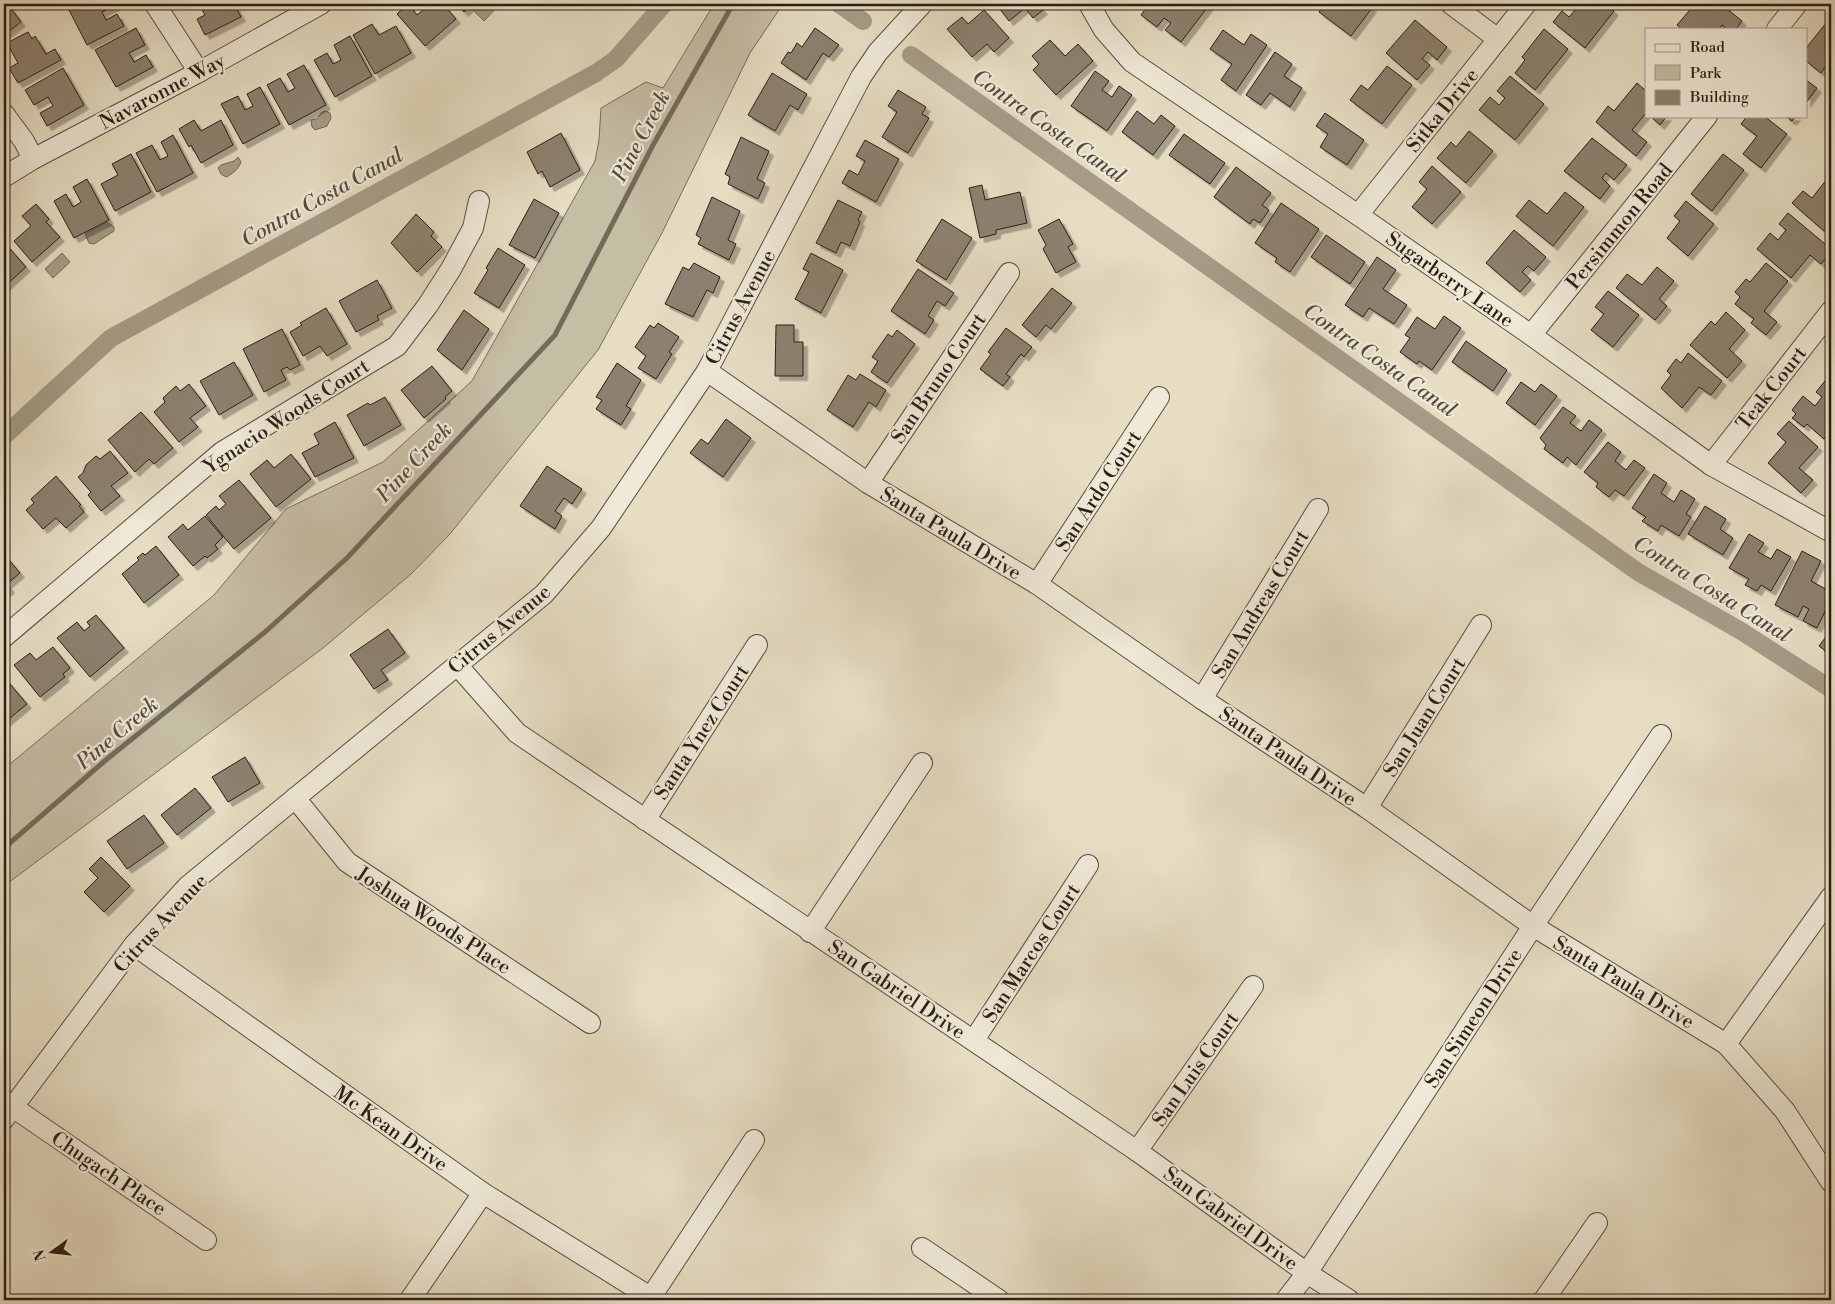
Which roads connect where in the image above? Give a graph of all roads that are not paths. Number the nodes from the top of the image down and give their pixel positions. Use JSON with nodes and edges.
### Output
{"nodes":[{"id":1,"x":155,"y":4,"type":"edge"},
{"id":2,"x":321,"y":4,"type":"edge"},
{"id":3,"x":922,"y":4,"type":"edge"},
{"id":4,"x":1089,"y":4,"type":"edge"},
{"id":5,"x":1451,"y":4,"type":"edge"},
{"id":6,"x":1526,"y":4,"type":"edge"},
{"id":7,"x":1797,"y":4,"type":"edge"},
{"id":8,"x":1778,"y":28,"type":"edge"},
{"id":9,"x":1498,"y":39,"type":"junction"},
{"id":10,"x":199,"y":72,"type":"junction"},
{"id":11,"x":4,"y":114,"type":"edge"},
{"id":12,"x":1705,"y":118,"type":"edge"},
{"id":13,"x":33,"y":159,"type":"junction"},
{"id":14,"x":4,"y":177,"type":"edge"},
{"id":15,"x":479,"y":201,"type":"dead end"},
{"id":16,"x":1358,"y":215,"type":"junction"},
{"id":17,"x":1009,"y":273,"type":"dead end"},
{"id":18,"x":1831,"y":311,"type":"edge"},
{"id":19,"x":1531,"y":335,"type":"junction"},
{"id":20,"x":707,"y":371,"type":"junction"},
{"id":21,"x":1159,"y":397,"type":"dead end"},
{"id":22,"x":1711,"y":465,"type":"junction"},
{"id":23,"x":868,"y":482,"type":"junction"},
{"id":24,"x":1318,"y":509,"type":"dead end"},
{"id":25,"x":1831,"y":532,"type":"edge"},
{"id":26,"x":1037,"y":584,"type":"junction"},
{"id":27,"x":1481,"y":625,"type":"dead end"},
{"id":28,"x":4,"y":637,"type":"edge"},
{"id":29,"x":757,"y":645,"type":"dead end"},
{"id":30,"x":456,"y":665,"type":"junction"},
{"id":31,"x":1202,"y":699,"type":"junction"},
{"id":32,"x":1661,"y":735,"type":"dead end"},
{"id":33,"x":922,"y":763,"type":"dead end"},
{"id":34,"x":296,"y":798,"type":"junction"},
{"id":35,"x":1367,"y":808,"type":"junction"},
{"id":36,"x":645,"y":820,"type":"junction"},
{"id":37,"x":1088,"y":865,"type":"dead end"},
{"id":38,"x":1831,"y":897,"type":"edge"},
{"id":39,"x":1533,"y":926,"type":"junction"},
{"id":40,"x":810,"y":932,"type":"junction"},
{"id":41,"x":134,"y":945,"type":"junction"},
{"id":42,"x":1253,"y":986,"type":"dead end"},
{"id":43,"x":590,"y":1023,"type":"dead end"},
{"id":44,"x":974,"y":1040,"type":"junction"},
{"id":45,"x":1726,"y":1044,"type":"junction"},
{"id":46,"x":6,"y":1109,"type":"edge"},
{"id":47,"x":754,"y":1140,"type":"dead end"},
{"id":48,"x":1138,"y":1151,"type":"junction"},
{"id":49,"x":1831,"y":1182,"type":"edge"},
{"id":50,"x":483,"y":1193,"type":"junction"},
{"id":51,"x":1597,"y":1224,"type":"dead end"},
{"id":52,"x":206,"y":1240,"type":"dead end"},
{"id":53,"x":922,"y":1248,"type":"dead end"},
{"id":54,"x":1307,"y":1273,"type":"junction"},
{"id":55,"x":653,"y":1299,"type":"edge"},
{"id":56,"x":410,"y":1300,"type":"edge"},
{"id":57,"x":999,"y":1300,"type":"edge"},
{"id":58,"x":1286,"y":1300,"type":"edge"},
{"id":59,"x":1349,"y":1300,"type":"edge"},
{"id":60,"x":1544,"y":1300,"type":"edge"}],
"edges":[{"from":1,"to":10,"type":"street"},
{"from":2,"to":10,"type":"street","name":"Navaronne Way"},
{"from":3,"to":20,"type":"street","name":"Citrus Avenue"},
{"from":4,"to":16,"type":"street","name":"Sugarberry Lane"},
{"from":5,"to":9,"type":"street"},
{"from":6,"to":9,"type":"street","name":"Sitka Drive"},
{"from":7,"to":8,"type":"street"},
{"from":9,"to":16,"type":"street","name":"Sitka Drive"},
{"from":10,"to":13,"type":"street","name":"Navaronne Way"},
{"from":11,"to":13,"type":"street"},
{"from":12,"to":19,"type":"street","name":"Persimmon Road"},
{"from":13,"to":14,"type":"street","name":"Navaronne Way"},
{"from":15,"to":28,"type":"street","name":"Ygnacio Woods Court"},
{"from":16,"to":19,"type":"street","name":"Sugarberry Lane"},
{"from":17,"to":23,"type":"street","name":"San Bruno Court"},
{"from":18,"to":22,"type":"street","name":"Teak Court"},
{"from":19,"to":22,"type":"street","name":"Sugarberry Lane"},
{"from":20,"to":23,"type":"street","name":"Santa Paula Drive"},
{"from":20,"to":30,"type":"street","name":"Citrus Avenue"},
{"from":21,"to":26,"type":"street","name":"San Ardo Court"},
{"from":22,"to":25,"type":"street","name":"Sugarberry Lane"},
{"from":23,"to":26,"type":"street","name":"Santa Paula Drive"},
{"from":24,"to":31,"type":"street","name":"San Andreas Court"},
{"from":26,"to":31,"type":"street","name":"Santa Paula Drive"},
{"from":27,"to":35,"type":"street","name":"San Juan Court"},
{"from":29,"to":36,"type":"street","name":"Santa Ynez Court"},
{"from":30,"to":34,"type":"street","name":"Citrus Avenue"},
{"from":30,"to":36,"type":"street","name":"San Gabriel Drive"},
{"from":31,"to":35,"type":"street","name":"Santa Paula Drive"},
{"from":32,"to":39,"type":"street","name":"San Simeon Drive"},
{"from":33,"to":40,"type":"street"},
{"from":34,"to":41,"type":"street","name":"Citrus Avenue"},
{"from":34,"to":43,"type":"street","name":"Joshua Woods Place"},
{"from":35,"to":39,"type":"street","name":"Santa Paula Drive"},
{"from":36,"to":40,"type":"street","name":"San Gabriel Drive"},
{"from":37,"to":44,"type":"street","name":"San Marcos Court"},
{"from":38,"to":45,"type":"street"},
{"from":39,"to":45,"type":"street","name":"Santa Paula Drive"},
{"from":39,"to":54,"type":"street","name":"San Simeon Drive"},
{"from":40,"to":44,"type":"street","name":"San Gabriel Drive"},
{"from":41,"to":46,"type":"street","name":"Citrus Avenue"},
{"from":41,"to":50,"type":"street","name":"Mc Kean Drive"},
{"from":42,"to":48,"type":"street","name":"San Luis Court"},
{"from":44,"to":48,"type":"street","name":"San Gabriel Drive"},
{"from":45,"to":49,"type":"street","name":"Santa Paula Drive"},
{"from":46,"to":52,"type":"street","name":"Chugach Place"},
{"from":47,"to":55,"type":"street"},
{"from":48,"to":54,"type":"street","name":"San Gabriel Drive"},
{"from":50,"to":55,"type":"street","name":"Mc Kean Drive"},
{"from":50,"to":56,"type":"street"},
{"from":51,"to":60,"type":"street"},
{"from":53,"to":57,"type":"street"},
{"from":54,"to":58,"type":"street","name":"San Simeon Drive"},
{"from":54,"to":59,"type":"street","name":"San Gabriel Drive"}]}
